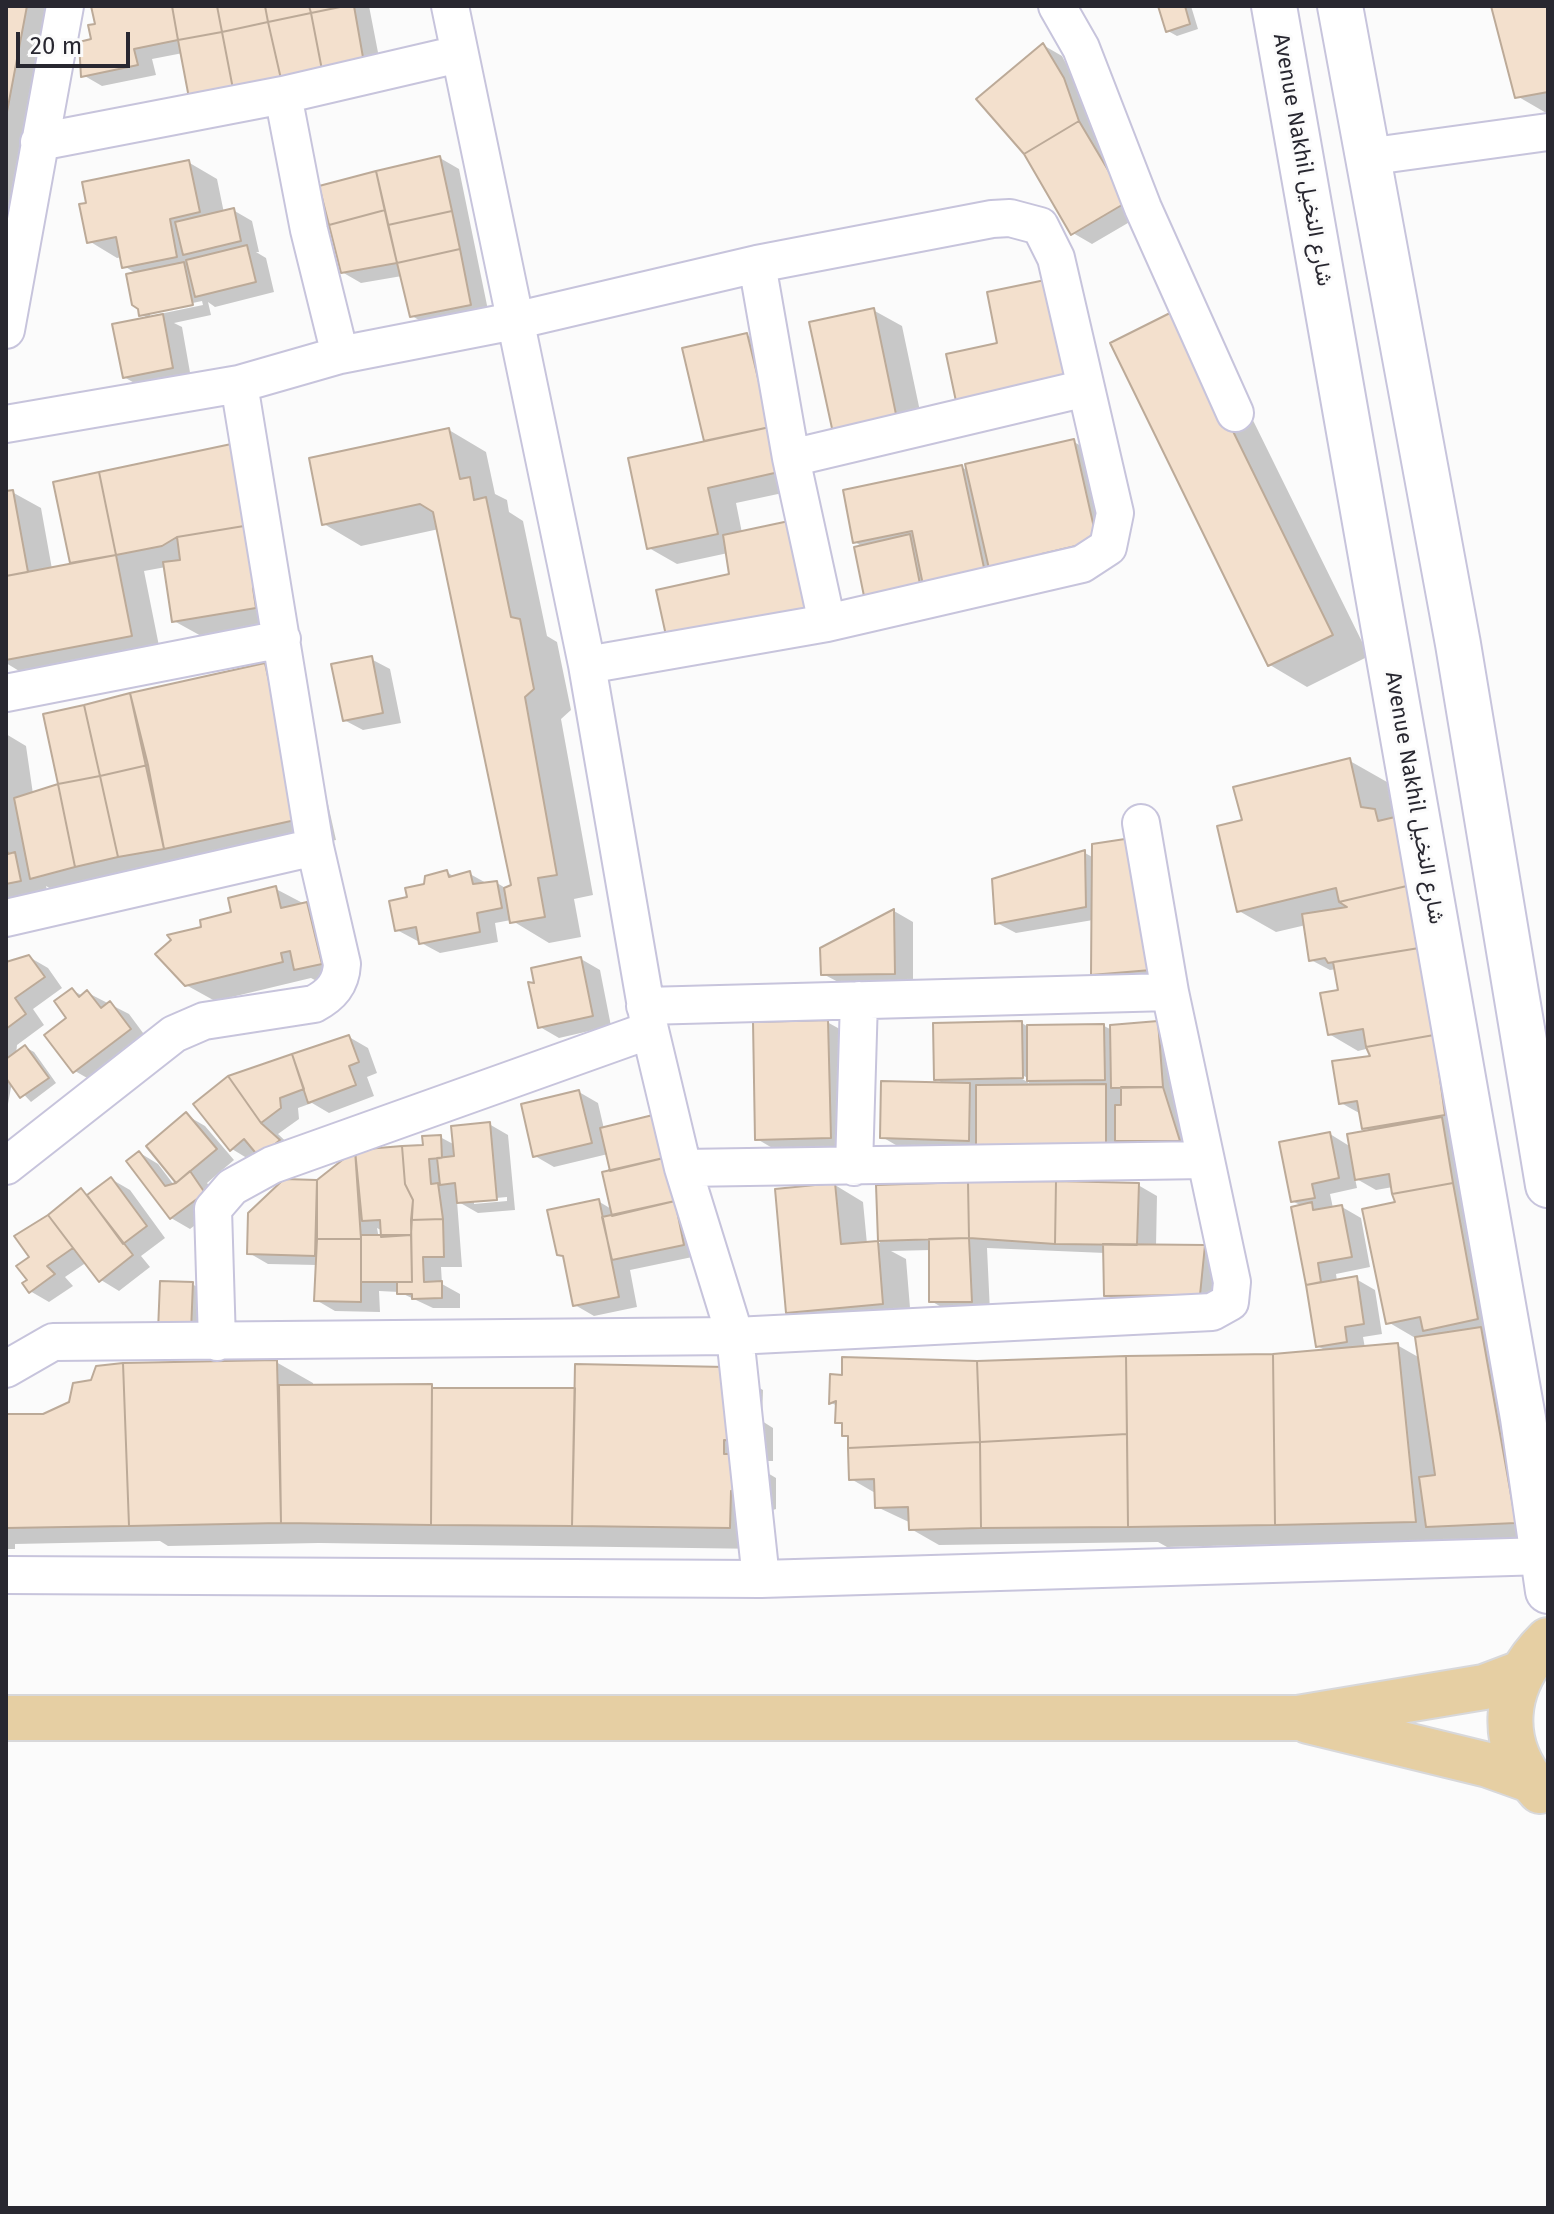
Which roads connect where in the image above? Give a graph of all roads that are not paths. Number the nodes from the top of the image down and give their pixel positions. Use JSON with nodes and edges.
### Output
{"nodes":[{"id":1,"x":65,"y":6,"type":"edge"},
{"id":2,"x":450,"y":6,"type":"edge"},
{"id":3,"x":1057,"y":6,"type":"edge"},
{"id":4,"x":1274,"y":6,"type":"edge"},
{"id":5,"x":1340,"y":6,"type":"edge"},
{"id":6,"x":459,"y":54,"type":"junction"},
{"id":7,"x":283,"y":95,"type":"junction"},
{"id":8,"x":1548,"y":132,"type":"edge"},
{"id":9,"x":39,"y":142,"type":"junction"},
{"id":10,"x":1366,"y":157,"type":"junction"},
{"id":11,"x":757,"y":264,"type":"junction"},
{"id":12,"x":514,"y":321,"type":"junction"},
{"id":13,"x":6,"y":330,"type":"edge"},
{"id":14,"x":340,"y":355,"type":"junction"},
{"id":15,"x":239,"y":384,"type":"junction"},
{"id":16,"x":1086,"y":388,"type":"junction"},
{"id":17,"x":1235,"y":413,"type":"dead end"},
{"id":18,"x":6,"y":424,"type":"edge"},
{"id":19,"x":791,"y":458,"type":"junction"},
{"id":20,"x":827,"y":623,"type":"junction"},
{"id":21,"x":282,"y":639,"type":"junction"},
{"id":22,"x":587,"y":665,"type":"junction"},
{"id":23,"x":6,"y":693,"type":"edge"},
{"id":24,"x":1141,"y":823,"type":"dead end"},
{"id":25,"x":315,"y":847,"type":"junction"},
{"id":26,"x":6,"y":918,"type":"edge"},
{"id":27,"x":1170,"y":992,"type":"junction"},
{"id":28,"x":859,"y":1000,"type":"junction"},
{"id":29,"x":648,"y":1018,"type":"junction"},
{"id":30,"x":1205,"y":1160,"type":"junction"},
{"id":31,"x":6,"y":1166,"type":"edge"},
{"id":32,"x":854,"y":1167,"type":"junction"},
{"id":33,"x":683,"y":1168,"type":"junction"},
{"id":34,"x":1548,"y":1185,"type":"edge"},
{"id":35,"x":735,"y":1336,"type":"junction"},
{"id":36,"x":217,"y":1342,"type":"junction"},
{"id":37,"x":6,"y":1369,"type":"edge"},
{"id":38,"x":1547,"y":1574,"type":"edge"},
{"id":39,"x":6,"y":1575,"type":"edge"},
{"id":40,"x":761,"y":1579,"type":"junction"},
{"id":41,"x":1548,"y":1640,"type":"edge"},
{"id":42,"x":1521,"y":1673,"type":"junction"},
{"id":43,"x":6,"y":1718,"type":"edge"},
{"id":44,"x":1298,"y":1718,"type":"junction"},
{"id":45,"x":1539,"y":1789,"type":"edge"}],
"edges":[{"from":1,"to":9,"type":"street"},
{"from":2,"to":6,"type":"street"},
{"from":3,"to":17,"type":"street"},
{"from":4,"to":38,"type":"street","name":"Avenue Nakhil شارع النخيل"},
{"from":5,"to":10,"type":"street"},
{"from":6,"to":7,"type":"street"},
{"from":6,"to":12,"type":"street"},
{"from":7,"to":9,"type":"street"},
{"from":7,"to":14,"type":"street"},
{"from":8,"to":10,"type":"street"},
{"from":9,"to":13,"type":"street"},
{"from":10,"to":34,"type":"street"},
{"from":11,"to":12,"type":"street"},
{"from":11,"to":16,"type":"street"},
{"from":11,"to":19,"type":"street"},
{"from":12,"to":14,"type":"street"},
{"from":12,"to":22,"type":"street"},
{"from":14,"to":15,"type":"street"},
{"from":15,"to":18,"type":"street"},
{"from":15,"to":21,"type":"street"},
{"from":16,"to":19,"type":"street"},
{"from":16,"to":20,"type":"street"},
{"from":19,"to":20,"type":"street"},
{"from":20,"to":22,"type":"street"},
{"from":21,"to":23,"type":"street"},
{"from":21,"to":25,"type":"street"},
{"from":22,"to":29,"type":"street"},
{"from":24,"to":27,"type":"street"},
{"from":25,"to":26,"type":"street"},
{"from":25,"to":31,"type":"street"},
{"from":27,"to":28,"type":"street"},
{"from":27,"to":30,"type":"street"},
{"from":28,"to":29,"type":"street"},
{"from":28,"to":32,"type":"street"},
{"from":29,"to":33,"type":"street"},
{"from":29,"to":36,"type":"street"},
{"from":30,"to":32,"type":"street"},
{"from":30,"to":35,"type":"street"},
{"from":32,"to":33,"type":"street"},
{"from":33,"to":35,"type":"street"},
{"from":35,"to":36,"type":"street"},
{"from":35,"to":40,"type":"street"},
{"from":36,"to":37,"type":"street"},
{"from":38,"to":40,"type":"street"},
{"from":39,"to":40,"type":"street"},
{"from":41,"to":42,"type":"main road"},
{"from":42,"to":44,"type":"main road"},
{"from":42,"to":45,"type":"main road"},
{"from":43,"to":44,"type":"main road"},
{"from":44,"to":45,"type":"main road"}]}
